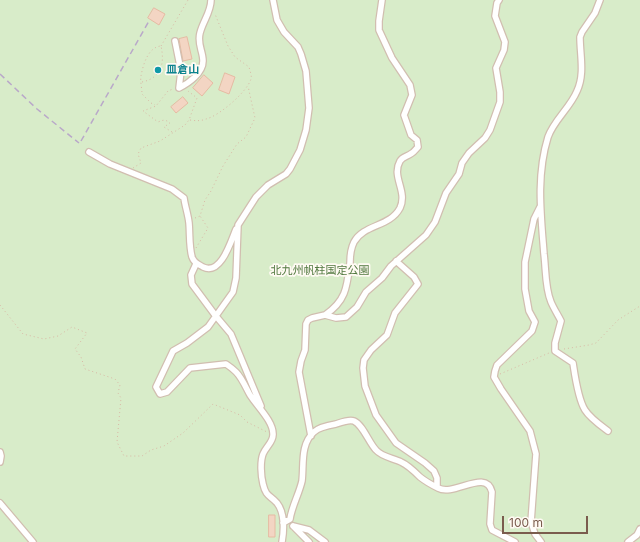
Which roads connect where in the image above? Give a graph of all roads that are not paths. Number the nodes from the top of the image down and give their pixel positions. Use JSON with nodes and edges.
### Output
{"nodes":[{"id":1,"x":272,"y":0,"type":"edge"},
{"id":2,"x":382,"y":0,"type":"edge"},
{"id":3,"x":499,"y":0,"type":"edge"},
{"id":4,"x":600,"y":0,"type":"edge"},
{"id":5,"x":211,"y":2,"type":"edge"},
{"id":6,"x":175,"y":41,"type":"dead end"},
{"id":7,"x":89,"y":152,"type":"dead end"},
{"id":8,"x":540,"y":207,"type":"junction"},
{"id":9,"x":238,"y":225,"type":"junction"},
{"id":10,"x":396,"y":261,"type":"junction"},
{"id":11,"x":196,"y":264,"type":"junction"},
{"id":12,"x":326,"y":315,"type":"junction"},
{"id":13,"x":215,"y":316,"type":"junction"},
{"id":14,"x":264,"y":413,"type":"junction"},
{"id":15,"x":608,"y":431,"type":"dead end"},
{"id":16,"x":311,"y":436,"type":"junction"},
{"id":17,"x":0,"y":452,"type":"edge"},
{"id":18,"x":0,"y":462,"type":"edge"},
{"id":19,"x":437,"y":487,"type":"junction"},
{"id":20,"x":0,"y":503,"type":"edge"},
{"id":21,"x":283,"y":522,"type":"junction"},
{"id":22,"x":292,"y":526,"type":"junction"},
{"id":23,"x":640,"y":530,"type":"edge"},
{"id":24,"x":33,"y":542,"type":"edge"},
{"id":25,"x":282,"y":542,"type":"edge"},
{"id":26,"x":309,"y":542,"type":"edge"},
{"id":27,"x":325,"y":542,"type":"edge"},
{"id":28,"x":515,"y":542,"type":"edge"},
{"id":29,"x":541,"y":542,"type":"edge"},
{"id":30,"x":628,"y":542,"type":"edge"}],
"edges":[{"from":1,"to":9,"type":"street"},
{"from":2,"to":12,"type":"street"},
{"from":3,"to":10,"type":"street"},
{"from":4,"to":8,"type":"street"},
{"from":5,"to":6,"type":"street"},
{"from":7,"to":11,"type":"street"},
{"from":8,"to":15,"type":"street"},
{"from":8,"to":29,"type":"street"},
{"from":9,"to":11,"type":"street"},
{"from":9,"to":13,"type":"street"},
{"from":10,"to":12,"type":"street"},
{"from":10,"to":19,"type":"street"},
{"from":11,"to":13,"type":"street"},
{"from":12,"to":16,"type":"street"},
{"from":13,"to":14,"type":"street"},
{"from":13,"to":14,"type":"street"},
{"from":14,"to":21,"type":"street"},
{"from":16,"to":19,"type":"street"},
{"from":16,"to":21,"type":"street"},
{"from":17,"to":18,"type":"street"},
{"from":19,"to":28,"type":"street"},
{"from":20,"to":24,"type":"street"},
{"from":21,"to":22,"type":"street"},
{"from":21,"to":25,"type":"street"},
{"from":22,"to":26,"type":"street"},
{"from":22,"to":27,"type":"street"},
{"from":23,"to":30,"type":"street"}]}
